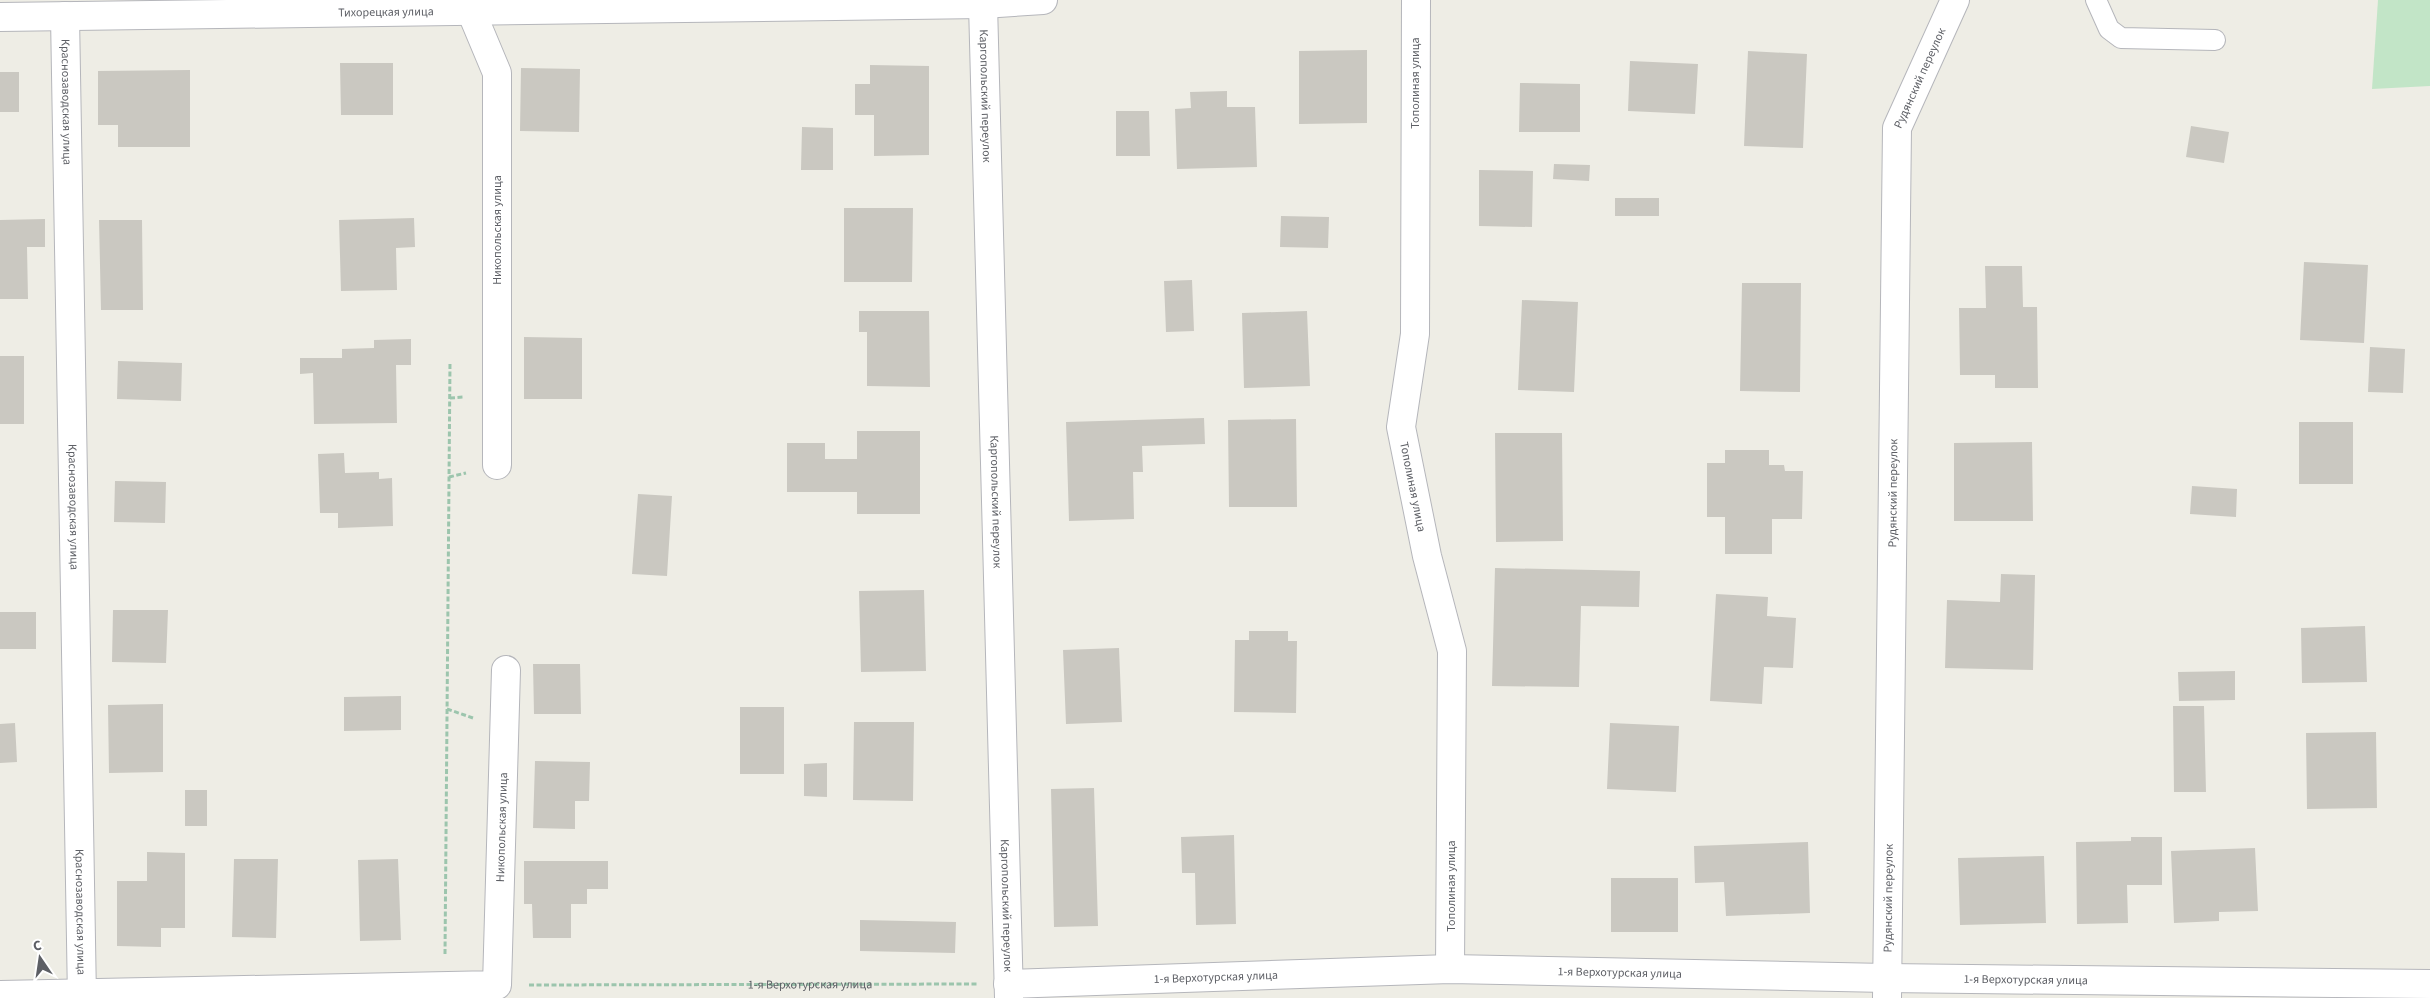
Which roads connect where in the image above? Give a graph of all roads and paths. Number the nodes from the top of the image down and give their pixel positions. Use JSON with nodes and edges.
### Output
{"nodes":[{"id":1,"x":1043,"y":0,"type":"edge"},
{"id":2,"x":1416,"y":0,"type":"edge"},
{"id":3,"x":1955,"y":0,"type":"edge"},
{"id":4,"x":2096,"y":0,"type":"edge"},
{"id":5,"x":983,"y":4,"type":"junction"},
{"id":6,"x":471,"y":5,"type":"edge"},
{"id":7,"x":65,"y":16,"type":"junction"},
{"id":8,"x":0,"y":17,"type":"edge"},
{"id":9,"x":2215,"y":40,"type":"dead end"},
{"id":10,"x":450,"y":362,"type":"dead end"},
{"id":11,"x":497,"y":464,"type":"dead end"},
{"id":12,"x":506,"y":670,"type":"dead end"},
{"id":13,"x":1450,"y":969,"type":"junction"},
{"id":14,"x":2430,"y":984,"type":"edge"},
{"id":15,"x":497,"y":985,"type":"junction"},
{"id":16,"x":445,"y":986,"type":"junction"},
{"id":17,"x":1887,"y":988,"type":"edge"},
{"id":18,"x":1008,"y":991,"type":"edge"},
{"id":19,"x":0,"y":995,"type":"edge"},
{"id":20,"x":82,"y":996,"type":"edge"}],
"edges":[{"from":1,"to":5,"type":"street","name":"Тихорецкая улица"},
{"from":2,"to":13,"type":"street","name":"Тополиная улица"},
{"from":3,"to":17,"type":"street","name":"Рудянский переулок"},
{"from":4,"to":9,"type":"lane"},
{"from":5,"to":6,"type":"street","name":"Тихорецкая улица"},
{"from":5,"to":18,"type":"street","name":"Каргопольский переулок"},
{"from":6,"to":7,"type":"street","name":"Тихорецкая улица"},
{"from":6,"to":11,"type":"street","name":"Никопольская улица"},
{"from":7,"to":8,"type":"street","name":"Тихорецкая улица"},
{"from":7,"to":20,"type":"street","name":"Краснозаводская улица"},
{"from":10,"to":16,"type":"path"},
{"from":12,"to":15,"type":"street","name":"Никопольская улица"},
{"from":13,"to":17,"type":"street","name":"1-я Верхотурская улица"},
{"from":13,"to":18,"type":"street","name":"1-я Верхотурская улица"},
{"from":14,"to":17,"type":"street","name":"1-я Верхотурская улица"},
{"from":15,"to":16,"type":"street"},
{"from":15,"to":18,"type":"path","name":"1-я Верхотурская улица"},
{"from":16,"to":20,"type":"street"},
{"from":19,"to":20,"type":"street"}]}
